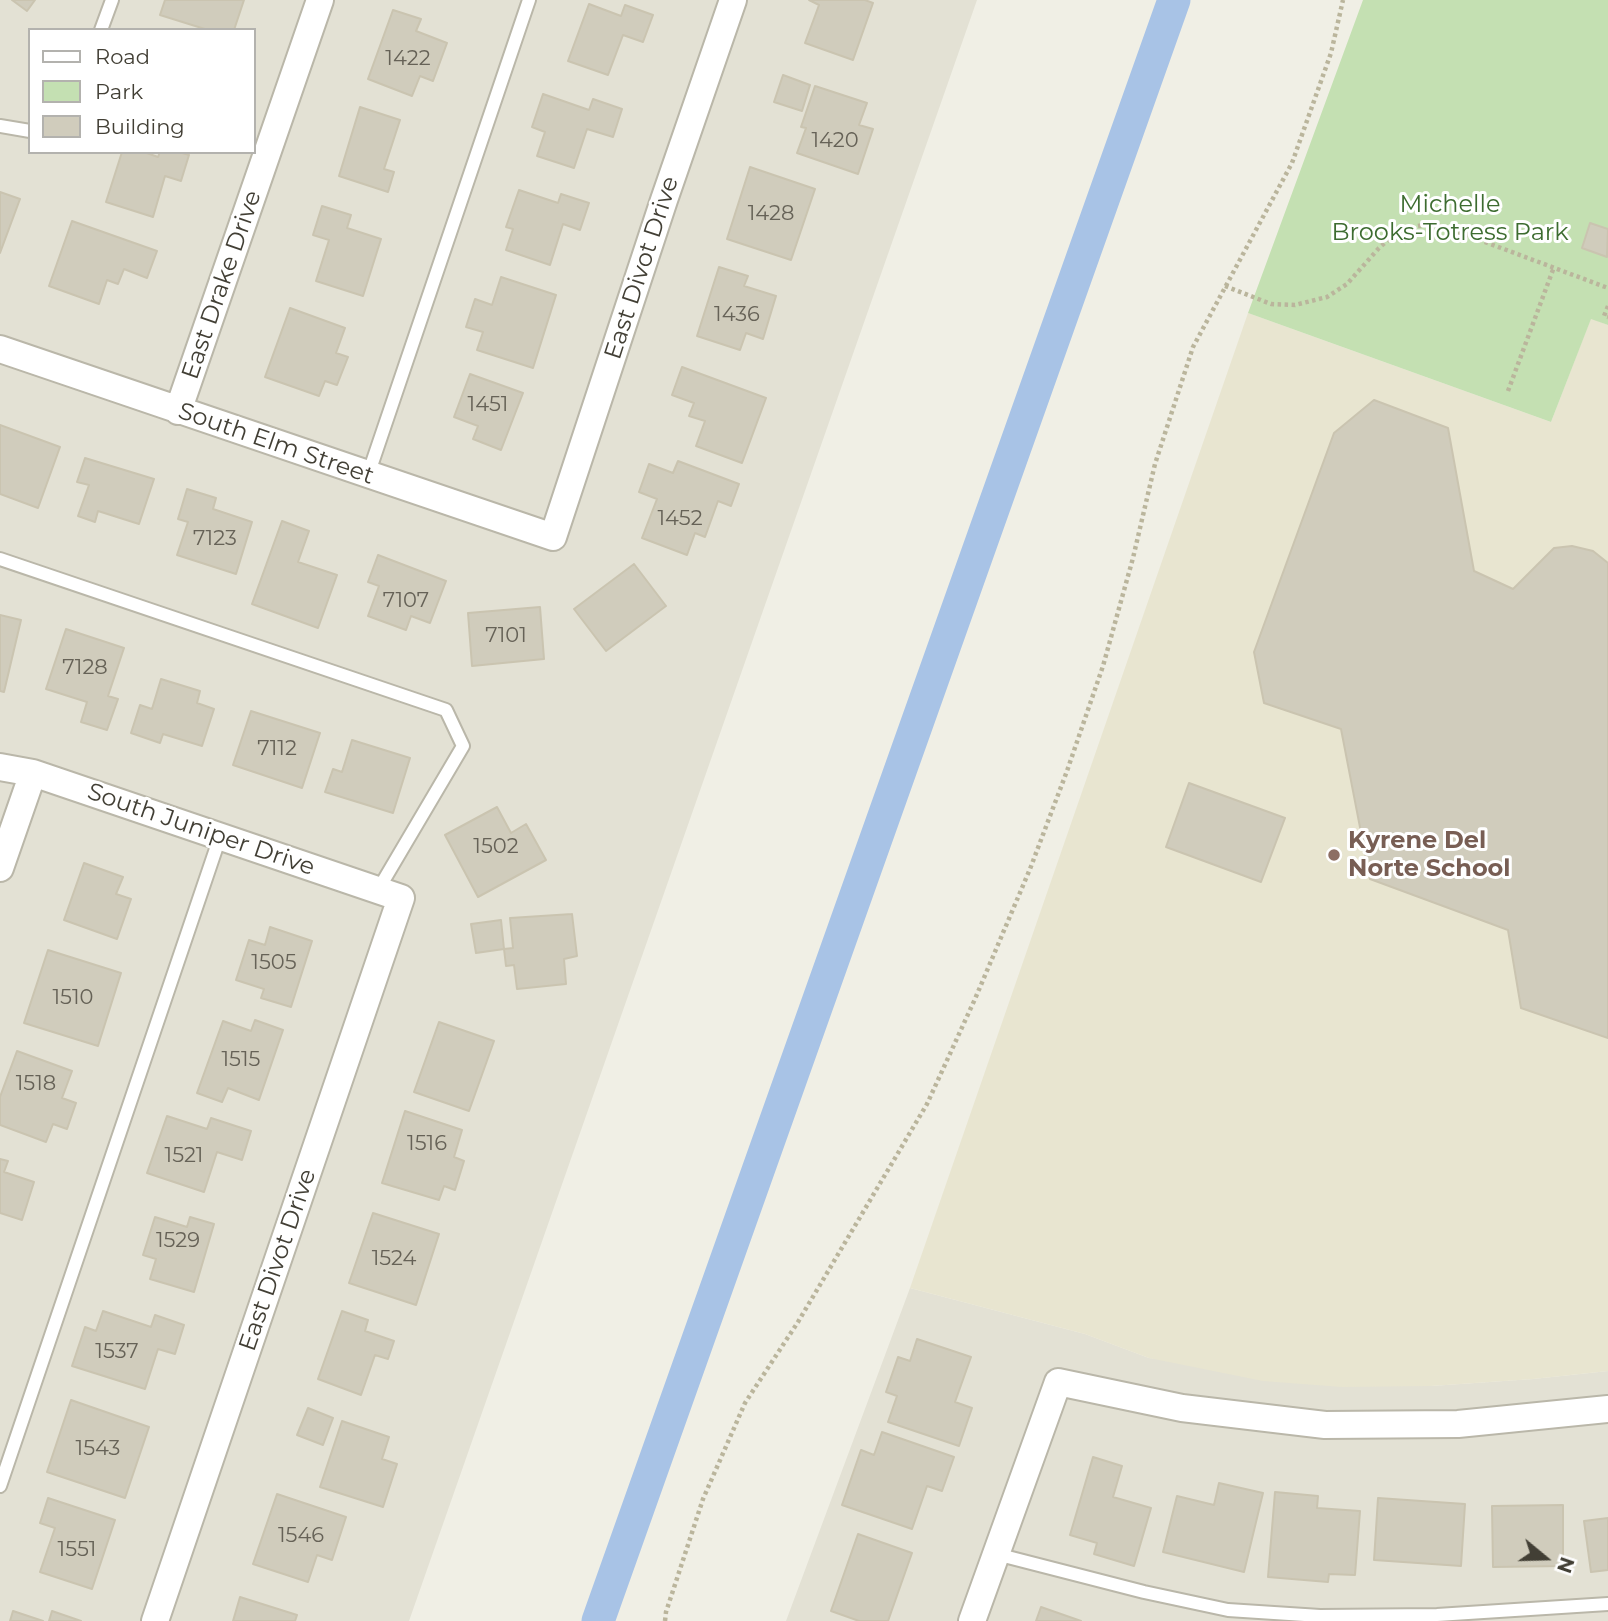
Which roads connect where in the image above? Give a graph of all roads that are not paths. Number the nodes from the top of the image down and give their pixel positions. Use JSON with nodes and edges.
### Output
{"nodes":[{"id":1,"x":112,"y":0,"type":"edge"},
{"id":2,"x":320,"y":0,"type":"edge"},
{"id":3,"x":529,"y":0,"type":"edge"},
{"id":4,"x":733,"y":0,"type":"edge"},
{"id":5,"x":103,"y":28,"type":"edge"},
{"id":6,"x":0,"y":126,"type":"edge"},
{"id":7,"x":28,"y":131,"type":"edge"},
{"id":8,"x":0,"y":349,"type":"edge"},
{"id":9,"x":178,"y":411,"type":"junction"},
{"id":10,"x":368,"y":475,"type":"junction"},
{"id":11,"x":553,"y":537,"type":"joint"},
{"id":12,"x":0,"y":558,"type":"edge"},
{"id":13,"x":0,"y":767,"type":"edge"},
{"id":14,"x":33,"y":773,"type":"junction"},
{"id":15,"x":220,"y":837,"type":"junction"},
{"id":16,"x":0,"y":868,"type":"edge"},
{"id":17,"x":389,"y":894,"type":"junction"},
{"id":18,"x":1608,"y":1409,"type":"edge"},
{"id":19,"x":0,"y":1486,"type":"edge"},
{"id":20,"x":996,"y":1554,"type":"junction"},
{"id":21,"x":1608,"y":1604,"type":"edge"},
{"id":22,"x":155,"y":1621,"type":"edge"},
{"id":23,"x":972,"y":1621,"type":"edge"}],
"edges":[{"from":1,"to":5,"type":"lane"},
{"from":2,"to":9,"type":"street","name":"East Drake Drive"},
{"from":3,"to":10,"type":"lane"},
{"from":4,"to":11,"type":"street","name":"East Divot Drive"},
{"from":6,"to":7,"type":"lane"},
{"from":8,"to":9,"type":"street","name":"South Elm Street"},
{"from":9,"to":10,"type":"street","name":"South Elm Street"},
{"from":10,"to":11,"type":"street","name":"South Elm Street"},
{"from":12,"to":17,"type":"lane"},
{"from":13,"to":14,"type":"street","name":"South Juniper Drive"},
{"from":14,"to":15,"type":"street","name":"South Juniper Drive"},
{"from":14,"to":16,"type":"street"},
{"from":15,"to":17,"type":"street","name":"South Juniper Drive"},
{"from":15,"to":19,"type":"lane"},
{"from":17,"to":22,"type":"street","name":"East Divot Drive"},
{"from":18,"to":20,"type":"street"},
{"from":20,"to":21,"type":"lane"},
{"from":20,"to":23,"type":"street"}]}
